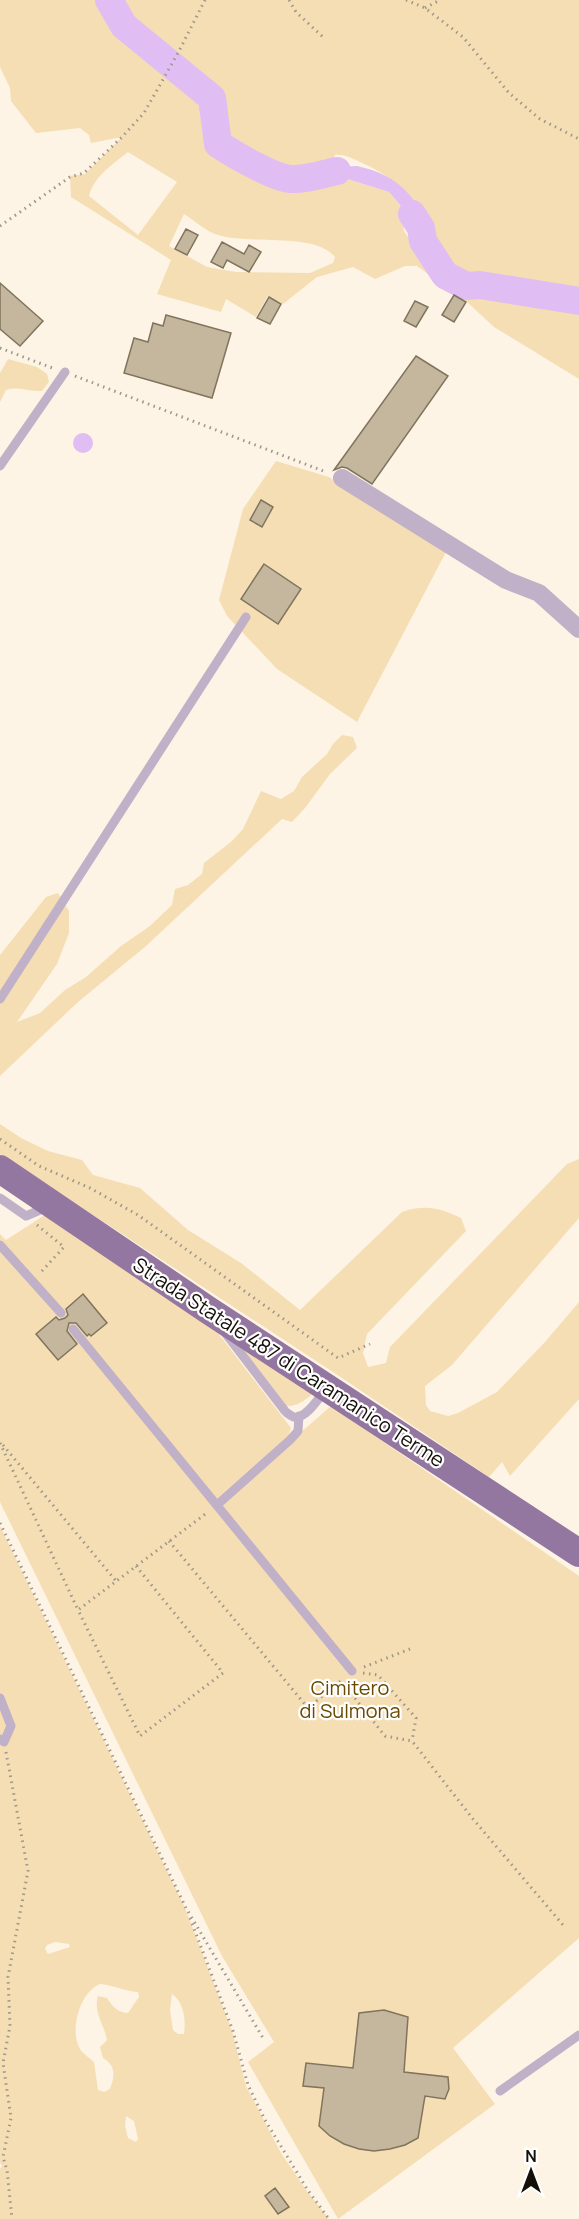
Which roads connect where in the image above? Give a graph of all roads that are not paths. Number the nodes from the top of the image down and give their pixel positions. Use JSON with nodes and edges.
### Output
{"nodes":[{"id":1,"x":65,"y":372,"type":"road end"},
{"id":2,"x":0,"y":466,"type":"edge"},
{"id":3,"x":342,"y":478,"type":"road end"},
{"id":4,"x":246,"y":617,"type":"dead end"},
{"id":5,"x":579,"y":629,"type":"edge"},
{"id":6,"x":0,"y":999,"type":"edge"},
{"id":7,"x":0,"y":1169,"type":"edge"},
{"id":8,"x":0,"y":1198,"type":"edge"},
{"id":9,"x":54,"y":1205,"type":"junction"},
{"id":10,"x":0,"y":1245,"type":"edge"},
{"id":11,"x":208,"y":1310,"type":"junction"},
{"id":12,"x":60,"y":1313,"type":"dead end"},
{"id":13,"x":73,"y":1329,"type":"dead end"},
{"id":14,"x":328,"y":1387,"type":"junction"},
{"id":15,"x":299,"y":1416,"type":"junction"},
{"id":16,"x":217,"y":1505,"type":"junction"},
{"id":17,"x":579,"y":1553,"type":"edge"},
{"id":18,"x":352,"y":1671,"type":"road end"},
{"id":19,"x":0,"y":1698,"type":"edge"},
{"id":20,"x":2,"y":1740,"type":"edge"},
{"id":21,"x":579,"y":2035,"type":"edge"},
{"id":22,"x":500,"y":2091,"type":"dead end"}],
"edges":[{"from":1,"to":2,"type":"lane"},
{"from":3,"to":5,"type":"street"},
{"from":4,"to":6,"type":"lane"},
{"from":7,"to":9,"type":"main road","name":"Strada Statale 487 di Caramanico Terme"},
{"from":8,"to":9,"type":"lane"},
{"from":9,"to":11,"type":"main road","name":"Strada Statale 487 di Caramanico Terme"},
{"from":10,"to":12,"type":"lane"},
{"from":11,"to":14,"type":"main road","name":"Strada Statale 487 di Caramanico Terme"},
{"from":11,"to":15,"type":"lane"},
{"from":13,"to":16,"type":"lane"},
{"from":14,"to":15,"type":"lane"},
{"from":14,"to":17,"type":"main road","name":"Strada Statale 487 di Caramanico Terme"},
{"from":15,"to":16,"type":"lane"},
{"from":16,"to":18,"type":"lane"},
{"from":19,"to":20,"type":"lane"},
{"from":21,"to":22,"type":"lane"}]}
